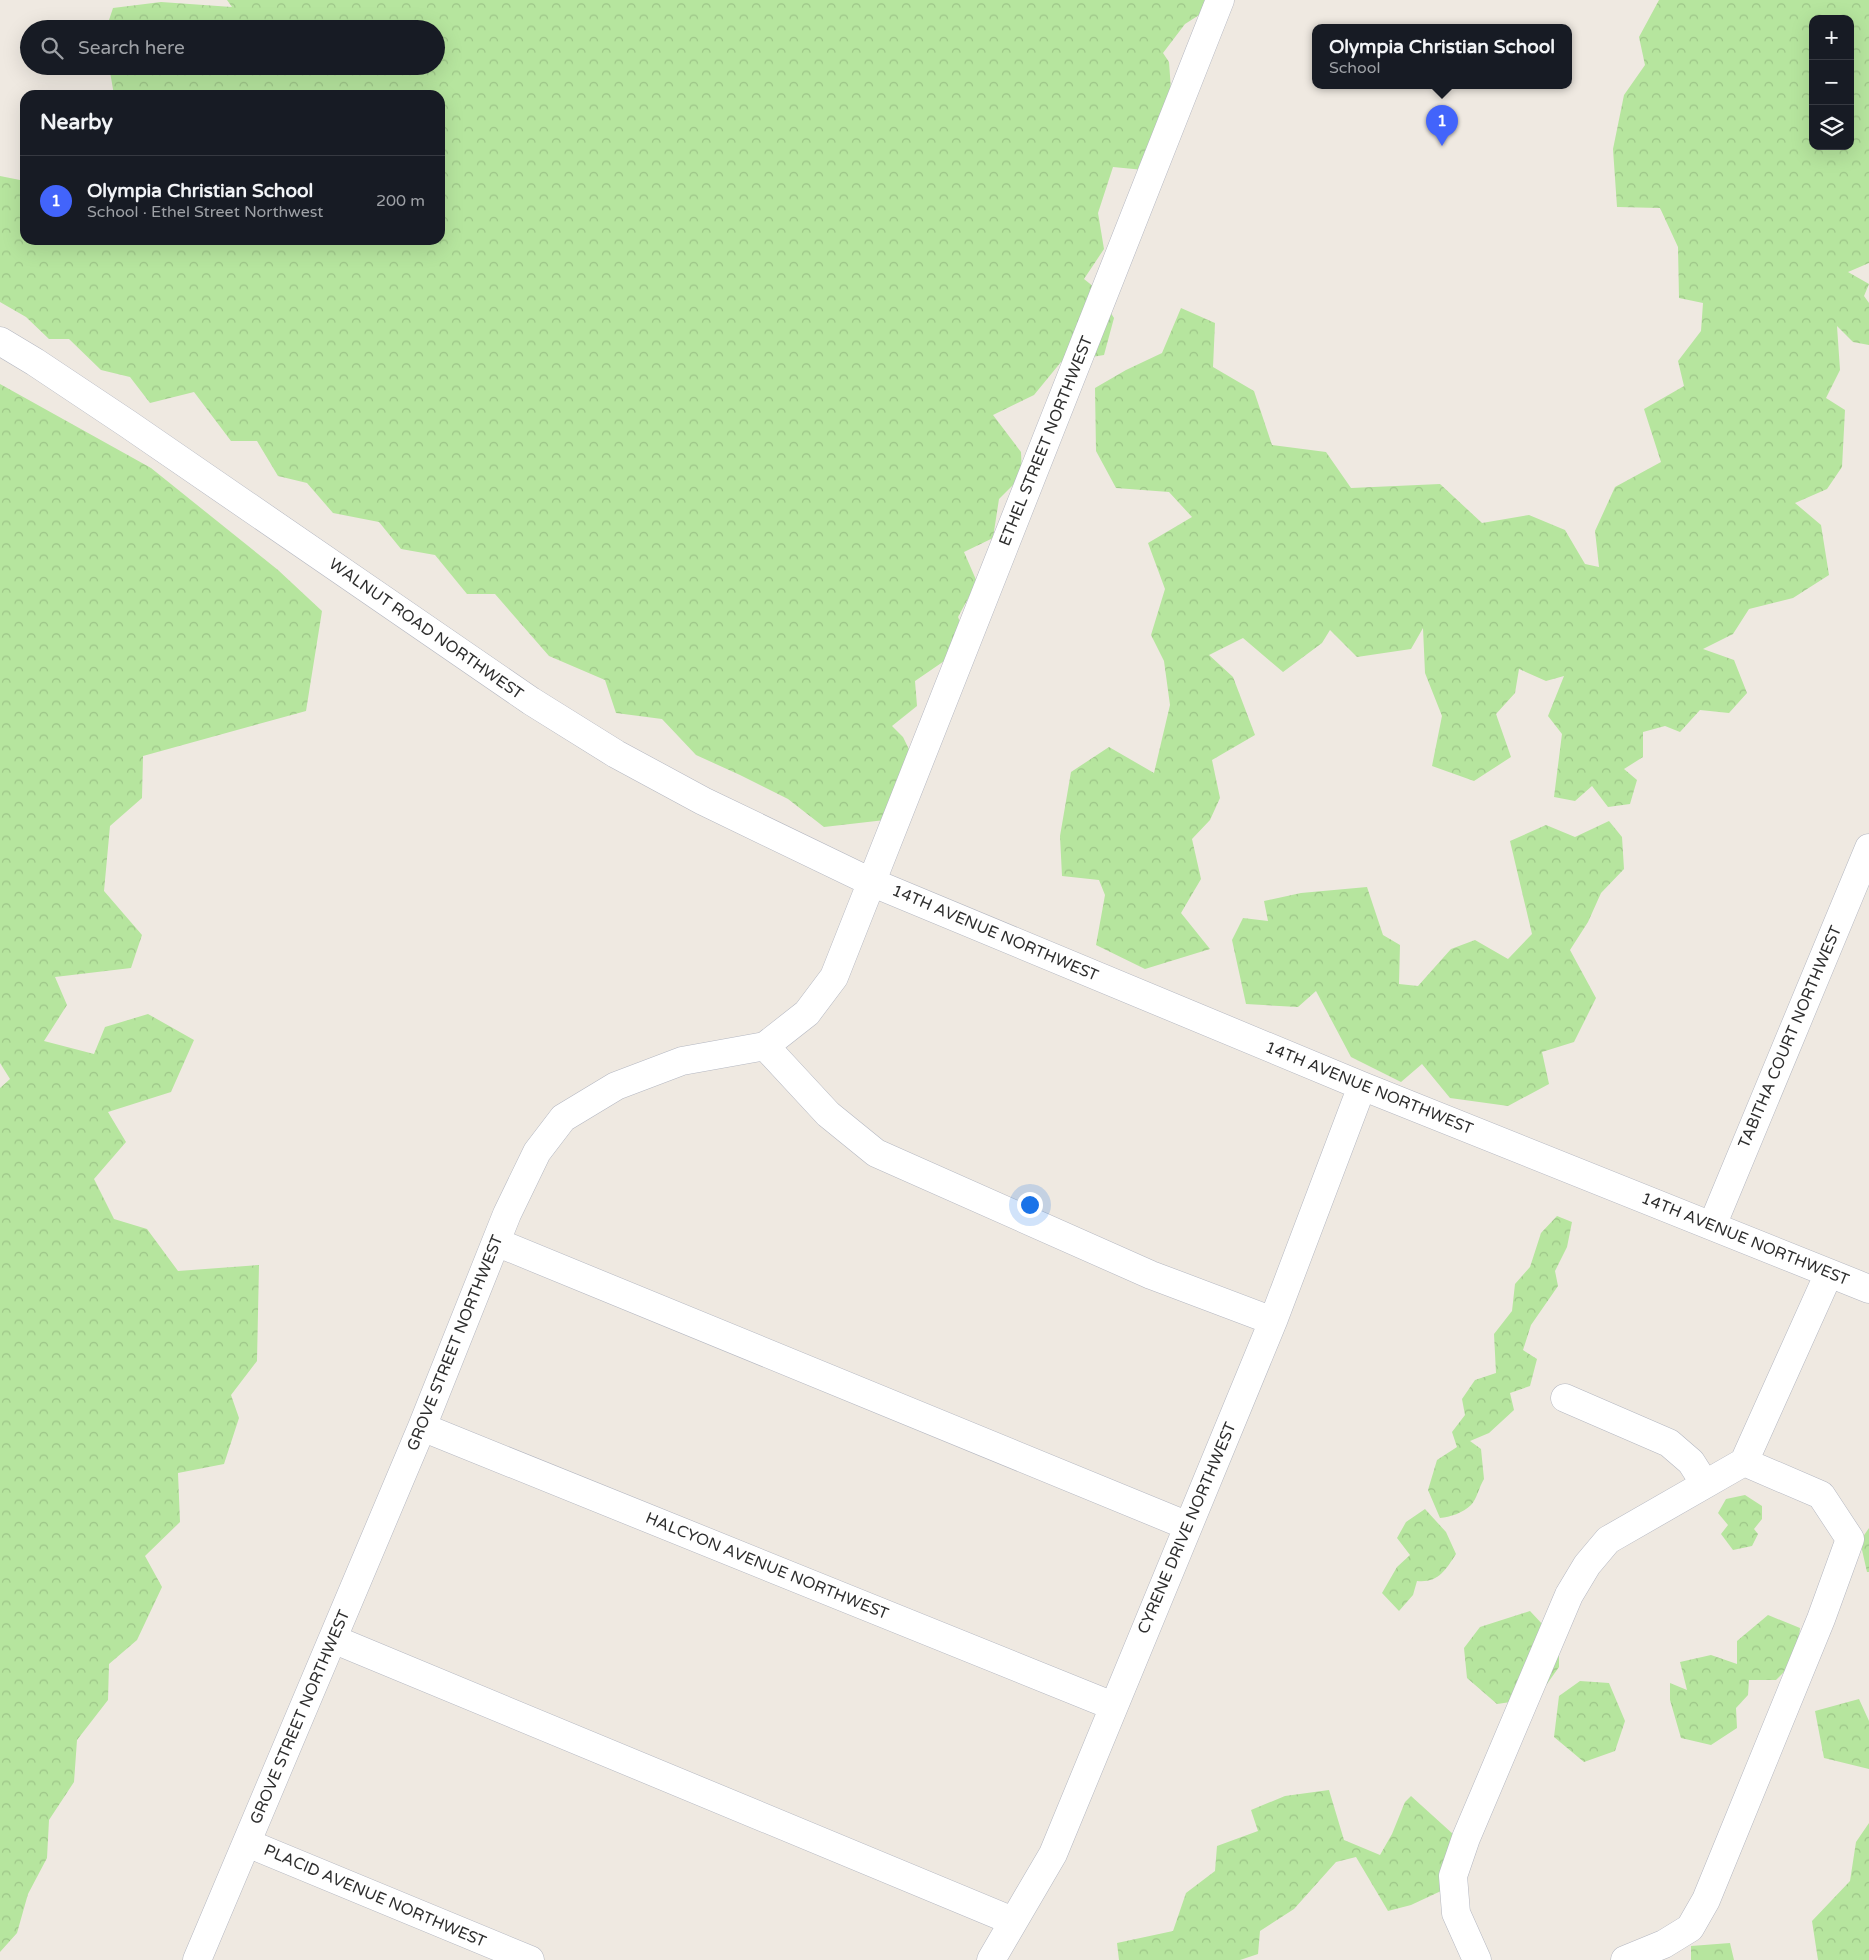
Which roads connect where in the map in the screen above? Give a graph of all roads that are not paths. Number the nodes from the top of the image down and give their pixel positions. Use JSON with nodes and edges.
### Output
{"nodes":[{"id":1,"x":1220,"y":0,"type":"edge"},
{"id":2,"x":0,"y":341,"type":"edge"},
{"id":3,"x":1869,"y":848,"type":"edge"},
{"id":4,"x":871,"y":882,"type":"junction"},
{"id":5,"x":765,"y":1046,"type":"junction"},
{"id":6,"x":1362,"y":1086,"type":"junction"},
{"id":7,"x":1712,"y":1226,"type":"junction"},
{"id":8,"x":496,"y":1242,"type":"junction"},
{"id":9,"x":1829,"y":1273,"type":"junction"},
{"id":10,"x":1869,"y":1289,"type":"edge"},
{"id":11,"x":1273,"y":1321,"type":"junction"},
{"id":12,"x":1565,"y":1398,"type":"dead end"},
{"id":13,"x":422,"y":1427,"type":"junction"},
{"id":14,"x":1744,"y":1462,"type":"junction"},
{"id":15,"x":1705,"y":1484,"type":"junction"},
{"id":16,"x":1188,"y":1526,"type":"junction"},
{"id":17,"x":333,"y":1638,"type":"junction"},
{"id":18,"x":1113,"y":1706,"type":"junction"},
{"id":19,"x":247,"y":1843,"type":"junction"},
{"id":20,"x":1014,"y":1921,"type":"junction"},
{"id":21,"x":197,"y":1960,"type":"edge"},
{"id":22,"x":530,"y":1960,"type":"edge"},
{"id":23,"x":991,"y":1960,"type":"edge"},
{"id":24,"x":1477,"y":1960,"type":"edge"},
{"id":25,"x":1625,"y":1960,"type":"edge"}],
"edges":[{"from":1,"to":4,"type":"street","name":"ETHEL STREET NORTHWEST"},
{"from":2,"to":4,"type":"street","name":"WALNUT ROAD NORTHWEST"},
{"from":3,"to":7,"type":"street","name":"TABITHA COURT NORTHWEST"},
{"from":4,"to":5,"type":"street","name":"GROVE STREET NORTHWEST"},
{"from":4,"to":6,"type":"street","name":"14TH AVENUE NORTHWEST"},
{"from":5,"to":8,"type":"street","name":"GROVE STREET NORTHWEST"},
{"from":5,"to":11,"type":"street"},
{"from":6,"to":7,"type":"street","name":"14TH AVENUE NORTHWEST"},
{"from":6,"to":11,"type":"street","name":"CYRENE DRIVE NORTHWEST"},
{"from":7,"to":9,"type":"street","name":"14TH AVENUE NORTHWEST"},
{"from":8,"to":13,"type":"street","name":"GROVE STREET NORTHWEST"},
{"from":8,"to":16,"type":"street"},
{"from":9,"to":10,"type":"street","name":"14TH AVENUE NORTHWEST"},
{"from":9,"to":14,"type":"street"},
{"from":11,"to":16,"type":"street","name":"CYRENE DRIVE NORTHWEST"},
{"from":12,"to":15,"type":"street"},
{"from":13,"to":17,"type":"street","name":"GROVE STREET NORTHWEST"},
{"from":13,"to":18,"type":"street","name":"HALCYON AVENUE NORTHWEST"},
{"from":14,"to":15,"type":"street"},
{"from":14,"to":25,"type":"street"},
{"from":15,"to":24,"type":"street"},
{"from":16,"to":18,"type":"street","name":"CYRENE DRIVE NORTHWEST"},
{"from":17,"to":19,"type":"street","name":"GROVE STREET NORTHWEST"},
{"from":17,"to":20,"type":"street"},
{"from":18,"to":20,"type":"street","name":"CYRENE DRIVE NORTHWEST"},
{"from":19,"to":21,"type":"street","name":"GROVE STREET NORTHWEST"},
{"from":19,"to":22,"type":"street","name":"PLACID AVENUE NORTHWEST"},
{"from":20,"to":23,"type":"street","name":"CYRENE DRIVE NORTHWEST"}]}
